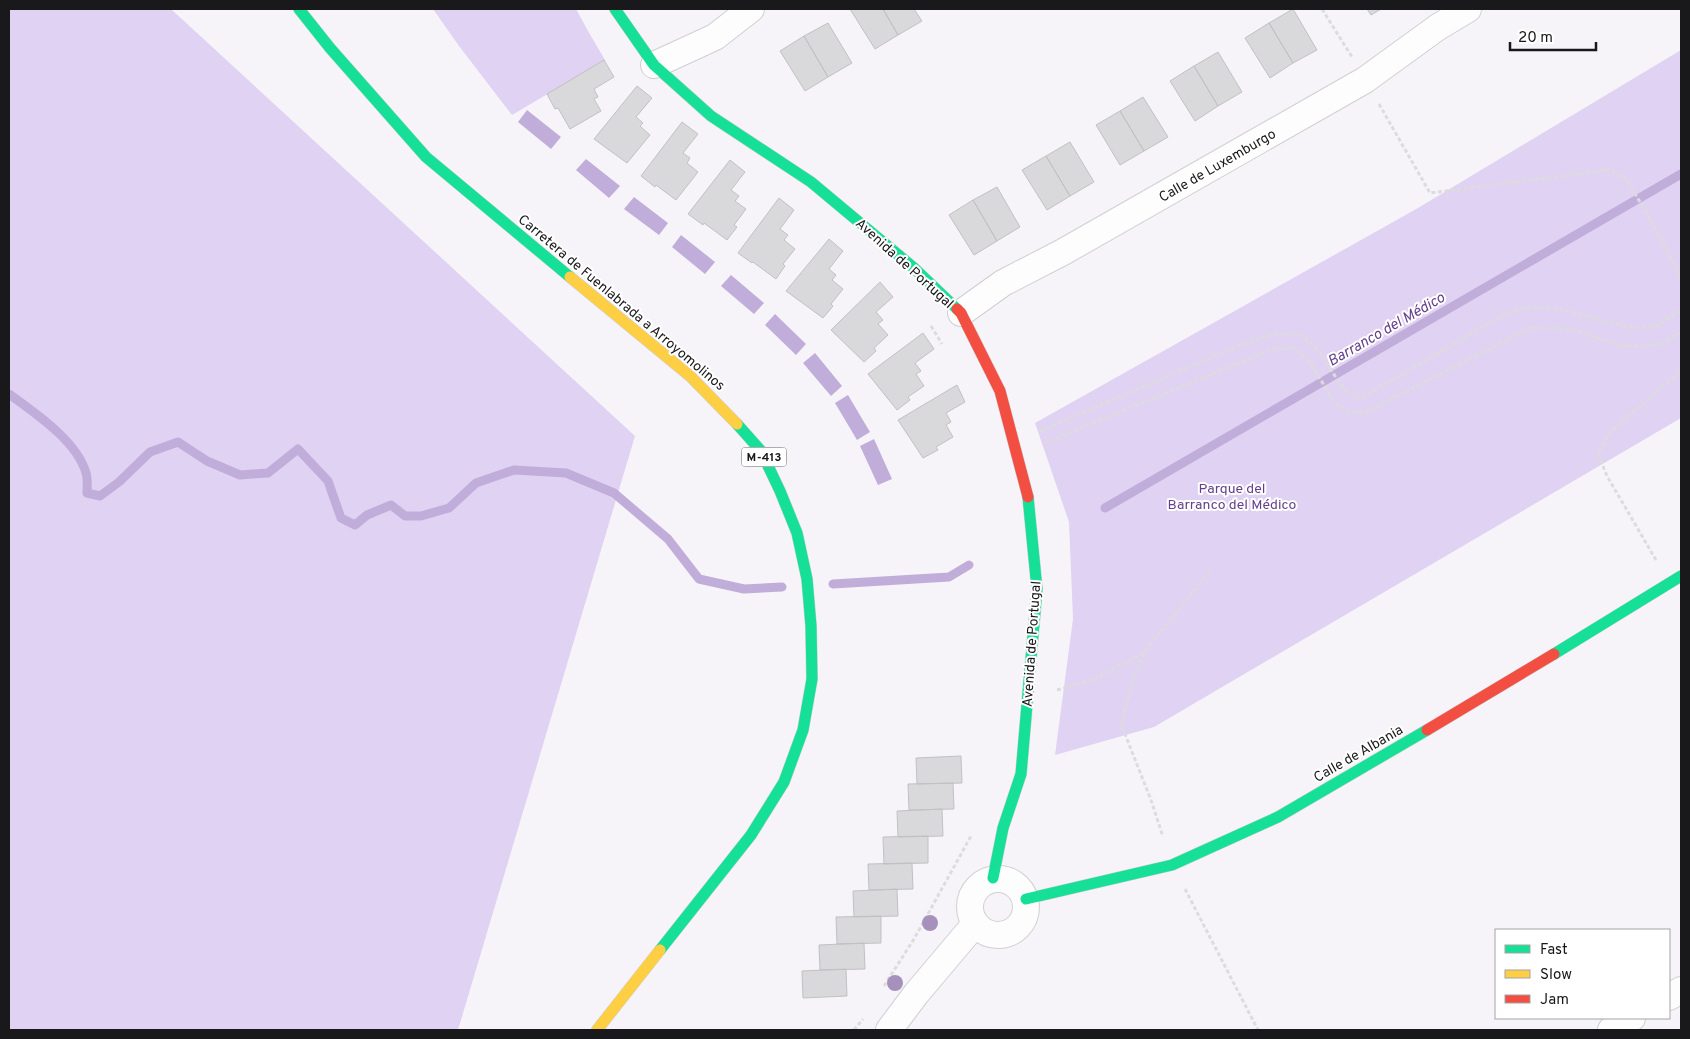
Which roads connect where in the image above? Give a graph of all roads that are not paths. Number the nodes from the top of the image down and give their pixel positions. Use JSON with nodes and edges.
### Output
{"nodes":[{"id":1,"x":300,"y":9,"type":"edge"},
{"id":2,"x":615,"y":9,"type":"edge"},
{"id":3,"x":751,"y":9,"type":"edge"},
{"id":4,"x":1468,"y":9,"type":"edge"},
{"id":5,"x":654,"y":65,"type":"junction"},
{"id":6,"x":960,"y":313,"type":"junction"},
{"id":7,"x":1681,"y":576,"type":"edge"},
{"id":8,"x":993,"y":878,"type":"junction"},
{"id":9,"x":1026,"y":899,"type":"junction"},
{"id":10,"x":975,"y":924,"type":"junction"},
{"id":11,"x":1681,"y":990,"type":"edge"},
{"id":12,"x":1670,"y":996,"type":"edge"},
{"id":13,"x":1630,"y":1019,"type":"edge"},
{"id":14,"x":596,"y":1030,"type":"edge"},
{"id":15,"x":889,"y":1030,"type":"edge"},
{"id":16,"x":1611,"y":1030,"type":"edge"}],
"edges":[{"from":1,"to":14,"type":"street","name":"Carretera de Fuenlabrada a Arroyomolinos","number":"M-413"},
{"from":2,"to":5,"type":"street","name":"Avenida de Portugal"},
{"from":3,"to":5,"type":"street"},
{"from":4,"to":6,"type":"street","name":"Calle de Luxemburgo"},
{"from":5,"to":6,"type":"street","name":"Avenida de Portugal"},
{"from":6,"to":8,"type":"street","name":"Avenida de Portugal"},
{"from":7,"to":9,"type":"street","name":"Calle de Albania"},
{"from":8,"to":9,"type":"street"},
{"from":8,"to":10,"type":"street"},
{"from":9,"to":10,"type":"street"},
{"from":10,"to":15,"type":"street"},
{"from":11,"to":12,"type":"street"},
{"from":13,"to":16,"type":"street"}]}
